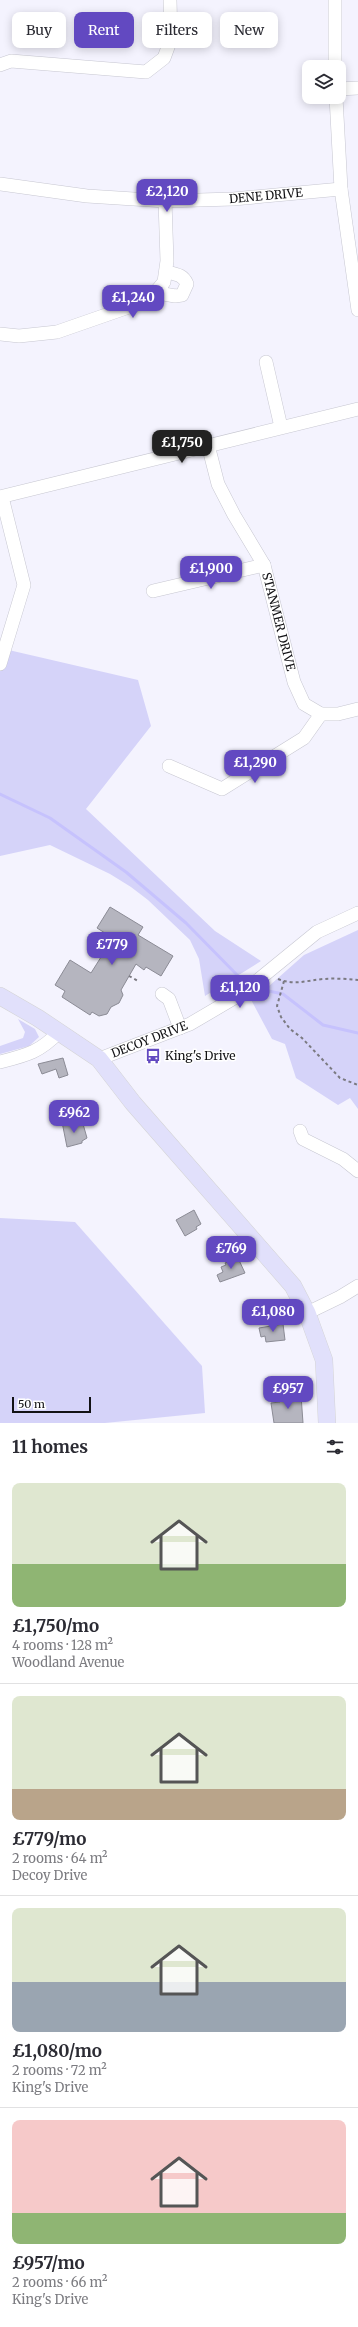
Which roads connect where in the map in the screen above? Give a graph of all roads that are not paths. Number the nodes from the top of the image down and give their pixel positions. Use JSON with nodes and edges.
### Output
{"nodes":[{"id":1,"x":170,"y":0,"type":"edge"},
{"id":2,"x":335,"y":0,"type":"edge"},
{"id":3,"x":335,"y":60,"type":"edge"},
{"id":4,"x":0,"y":65,"type":"edge"},
{"id":5,"x":358,"y":88,"type":"edge"},
{"id":6,"x":346,"y":89,"type":"edge"},
{"id":7,"x":336,"y":104,"type":"edge"},
{"id":8,"x":0,"y":186,"type":"edge"},
{"id":9,"x":341,"y":189,"type":"junction"},
{"id":10,"x":165,"y":201,"type":"junction"},
{"id":11,"x":166,"y":272,"type":"junction"},
{"id":12,"x":160,"y":288,"type":"junction"},
{"id":13,"x":358,"y":310,"type":"edge"},
{"id":14,"x":0,"y":334,"type":"edge"},
{"id":15,"x":266,"y":362,"type":"dead end"},
{"id":16,"x":358,"y":409,"type":"edge"},
{"id":17,"x":281,"y":427,"type":"junction"},
{"id":18,"x":208,"y":445,"type":"junction"},
{"id":19,"x":1,"y":497,"type":"edge"},
{"id":20,"x":264,"y":565,"type":"junction"},
{"id":21,"x":153,"y":591,"type":"dead end"},
{"id":22,"x":0,"y":664,"type":"edge"},
{"id":23,"x":358,"y":709,"type":"edge"},
{"id":24,"x":321,"y":714,"type":"junction"},
{"id":25,"x":169,"y":766,"type":"dead end"},
{"id":26,"x":358,"y":913,"type":"edge"},
{"id":27,"x":162,"y":994,"type":"dead end"},
{"id":28,"x":0,"y":996,"type":"edge"},
{"id":29,"x":180,"y":1028,"type":"junction"},
{"id":30,"x":60,"y":1032,"type":"junction"},
{"id":31,"x":99,"y":1059,"type":"junction"},
{"id":32,"x":0,"y":1062,"type":"edge"},
{"id":33,"x":300,"y":1131,"type":"dead end"},
{"id":34,"x":358,"y":1171,"type":"edge"},
{"id":35,"x":358,"y":1286,"type":"edge"},
{"id":36,"x":307,"y":1313,"type":"junction"},
{"id":37,"x":327,"y":1423,"type":"edge"}],
"edges":[{"from":1,"to":4,"type":"street"},
{"from":2,"to":3,"type":"street"},
{"from":5,"to":6,"type":"street"},
{"from":7,"to":9,"type":"street"},
{"from":8,"to":10,"type":"street","name":"DENE DRIVE"},
{"from":9,"to":10,"type":"street","name":"DENE DRIVE"},
{"from":9,"to":13,"type":"street"},
{"from":10,"to":11,"type":"street"},
{"from":11,"to":12,"type":"street"},
{"from":11,"to":12,"type":"street"},
{"from":12,"to":14,"type":"street"},
{"from":15,"to":17,"type":"street"},
{"from":16,"to":17,"type":"street"},
{"from":17,"to":18,"type":"street"},
{"from":18,"to":19,"type":"street"},
{"from":18,"to":20,"type":"street","name":"STANMER DRIVE"},
{"from":19,"to":22,"type":"street"},
{"from":20,"to":21,"type":"street"},
{"from":20,"to":24,"type":"street","name":"STANMER DRIVE"},
{"from":23,"to":24,"type":"street"},
{"from":24,"to":25,"type":"street"},
{"from":26,"to":29,"type":"street","name":"DECOY DRIVE"},
{"from":27,"to":29,"type":"street"},
{"from":28,"to":30,"type":"main road"},
{"from":29,"to":31,"type":"street","name":"DECOY DRIVE"},
{"from":30,"to":31,"type":"main road"},
{"from":30,"to":32,"type":"street"},
{"from":31,"to":36,"type":"main road"},
{"from":33,"to":34,"type":"street"},
{"from":35,"to":36,"type":"street"},
{"from":36,"to":37,"type":"main road"}]}
